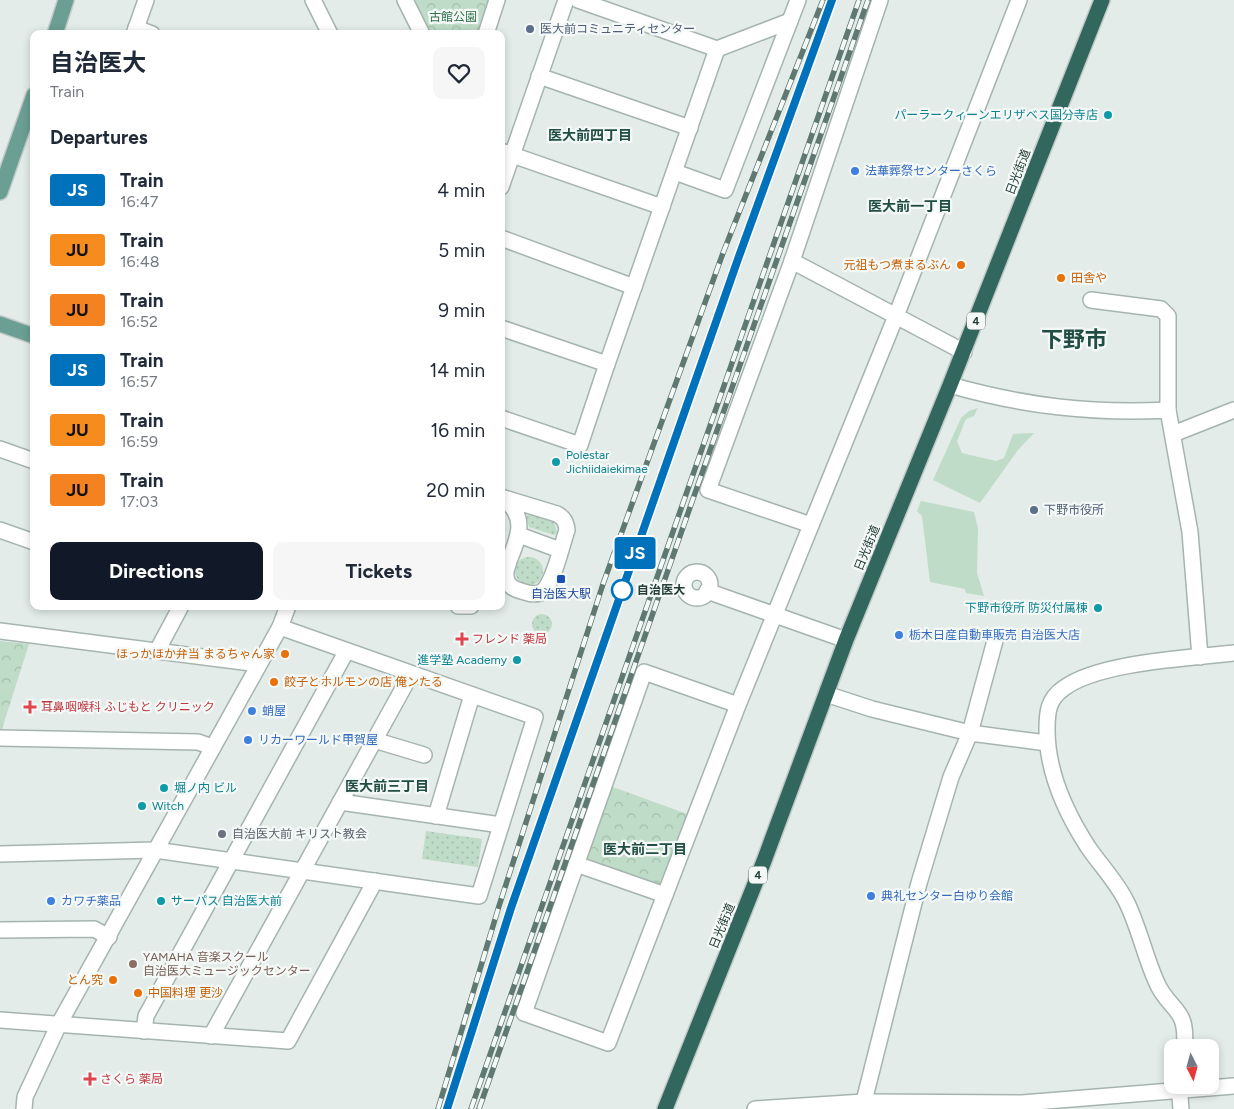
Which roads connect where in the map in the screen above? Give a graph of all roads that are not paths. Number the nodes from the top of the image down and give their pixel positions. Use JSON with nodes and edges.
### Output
{"nodes":[{"id":1,"x":66,"y":0,"type":"edge"},
{"id":2,"x":146,"y":0,"type":"edge"},
{"id":3,"x":313,"y":0,"type":"edge"},
{"id":4,"x":405,"y":0,"type":"edge"},
{"id":5,"x":497,"y":0,"type":"edge"},
{"id":6,"x":566,"y":0,"type":"edge"},
{"id":7,"x":578,"y":0,"type":"edge"},
{"id":8,"x":798,"y":0,"type":"edge"},
{"id":9,"x":880,"y":0,"type":"edge"},
{"id":10,"x":1019,"y":0,"type":"edge"},
{"id":11,"x":1102,"y":0,"type":"edge"},
{"id":12,"x":790,"y":22,"type":"junction"},
{"id":13,"x":56,"y":30,"type":"edge"},
{"id":14,"x":135,"y":30,"type":"edge"},
{"id":15,"x":328,"y":30,"type":"edge"},
{"id":16,"x":420,"y":30,"type":"edge"},
{"id":17,"x":487,"y":30,"type":"edge"},
{"id":18,"x":718,"y":49,"type":"junction"},
{"id":19,"x":539,"y":76,"type":"junction"},
{"id":20,"x":30,"y":107,"type":"edge"},
{"id":21,"x":690,"y":128,"type":"junction"},
{"id":22,"x":507,"y":153,"type":"edge"},
{"id":23,"x":674,"y":172,"type":"junction"},
{"id":24,"x":0,"y":192,"type":"edge"},
{"id":25,"x":662,"y":207,"type":"junction"},
{"id":26,"x":505,"y":239,"type":"edge"},
{"id":27,"x":792,"y":261,"type":"junction"},
{"id":28,"x":634,"y":287,"type":"junction"},
{"id":29,"x":1092,"y":300,"type":"dead end"},
{"id":30,"x":896,"y":316,"type":"junction"},
{"id":31,"x":0,"y":324,"type":"edge"},
{"id":32,"x":505,"y":329,"type":"edge"},
{"id":33,"x":30,"y":335,"type":"edge"},
{"id":34,"x":964,"y":352,"type":"junction"},
{"id":35,"x":607,"y":364,"type":"junction"},
{"id":36,"x":950,"y":385,"type":"junction"},
{"id":37,"x":1168,"y":410,"type":"junction"},
{"id":38,"x":1234,"y":410,"type":"edge"},
{"id":39,"x":505,"y":419,"type":"edge"},
{"id":40,"x":1173,"y":434,"type":"junction"},
{"id":41,"x":0,"y":449,"type":"edge"},
{"id":42,"x":30,"y":460,"type":"edge"},
{"id":43,"x":505,"y":498,"type":"edge"},
{"id":44,"x":505,"y":500,"type":"edge"},
{"id":45,"x":811,"y":525,"type":"junction"},
{"id":46,"x":0,"y":530,"type":"edge"},
{"id":47,"x":519,"y":535,"type":"junction"},
{"id":48,"x":30,"y":541,"type":"edge"},
{"id":49,"x":560,"y":550,"type":"junction"},
{"id":50,"x":506,"y":588,"type":"edge"},
{"id":51,"x":707,"y":591,"type":"dead end"},
{"id":52,"x":178,"y":610,"type":"edge"},
{"id":53,"x":286,"y":610,"type":"edge"},
{"id":54,"x":774,"y":614,"type":"junction"},
{"id":55,"x":280,"y":627,"type":"junction"},
{"id":56,"x":0,"y":631,"type":"edge"},
{"id":57,"x":996,"y":637,"type":"dead end"},
{"id":58,"x":846,"y":640,"type":"junction"},
{"id":59,"x":157,"y":651,"type":"junction"},
{"id":60,"x":346,"y":652,"type":"junction"},
{"id":61,"x":1234,"y":653,"type":"edge"},
{"id":62,"x":1200,"y":657,"type":"junction"},
{"id":63,"x":258,"y":664,"type":"junction"},
{"id":64,"x":411,"y":674,"type":"junction"},
{"id":65,"x":472,"y":694,"type":"junction"},
{"id":66,"x":826,"y":694,"type":"junction"},
{"id":67,"x":738,"y":705,"type":"junction"},
{"id":68,"x":970,"y":733,"type":"junction"},
{"id":69,"x":0,"y":738,"type":"edge"},
{"id":70,"x":374,"y":740,"type":"junction"},
{"id":71,"x":1047,"y":743,"type":"junction"},
{"id":72,"x":212,"y":747,"type":"junction"},
{"id":73,"x":424,"y":755,"type":"dead end"},
{"id":74,"x":340,"y":802,"type":"junction"},
{"id":75,"x":436,"y":816,"type":"junction"},
{"id":76,"x":501,"y":824,"type":"junction"},
{"id":77,"x":155,"y":850,"type":"junction"},
{"id":78,"x":0,"y":854,"type":"edge"},
{"id":79,"x":231,"y":861,"type":"junction"},
{"id":80,"x":576,"y":864,"type":"junction"},
{"id":81,"x":302,"y":872,"type":"junction"},
{"id":82,"x":374,"y":881,"type":"junction"},
{"id":83,"x":664,"y":895,"type":"junction"},
{"id":84,"x":0,"y":930,"type":"edge"},
{"id":85,"x":109,"y":937,"type":"junction"},
{"id":86,"x":0,"y":1020,"type":"edge"},
{"id":87,"x":59,"y":1024,"type":"junction"},
{"id":88,"x":144,"y":1031,"type":"junction"},
{"id":89,"x":211,"y":1036,"type":"junction"},
{"id":90,"x":1186,"y":1039,"type":"edge"},
{"id":91,"x":1219,"y":1086,"type":"edge"},
{"id":92,"x":1234,"y":1086,"type":"edge"},
{"id":93,"x":1164,"y":1089,"type":"edge"},
{"id":94,"x":1180,"y":1094,"type":"edge"},
{"id":95,"x":863,"y":1105,"type":"edge"},
{"id":96,"x":24,"y":1109,"type":"edge"},
{"id":97,"x":664,"y":1109,"type":"edge"},
{"id":98,"x":755,"y":1109,"type":"edge"},
{"id":99,"x":1181,"y":1109,"type":"edge"}],
"edges":[{"from":1,"to":13,"type":"main road"},
{"from":2,"to":14,"type":"street"},
{"from":3,"to":15,"type":"street"},
{"from":4,"to":16,"type":"street"},
{"from":5,"to":17,"type":"street"},
{"from":6,"to":19,"type":"street"},
{"from":7,"to":18,"type":"street"},
{"from":8,"to":12,"type":"street"},
{"from":9,"to":27,"type":"street"},
{"from":10,"to":30,"type":"street"},
{"from":11,"to":34,"type":"highway","name":"日光街道","number":"4"},
{"from":12,"to":18,"type":"street"},
{"from":12,"to":23,"type":"street"},
{"from":18,"to":21,"type":"street"},
{"from":19,"to":21,"type":"street"},
{"from":19,"to":22,"type":"street"},
{"from":20,"to":24,"type":"main road"},
{"from":21,"to":23,"type":"street"},
{"from":22,"to":25,"type":"street"},
{"from":23,"to":25,"type":"street"},
{"from":25,"to":28,"type":"street"},
{"from":26,"to":28,"type":"street"},
{"from":27,"to":30,"type":"street"},
{"from":27,"to":45,"type":"street"},
{"from":28,"to":35,"type":"street"},
{"from":29,"to":37,"type":"street"},
{"from":30,"to":34,"type":"street"},
{"from":30,"to":45,"type":"street"},
{"from":31,"to":33,"type":"main road"},
{"from":32,"to":35,"type":"street"},
{"from":34,"to":36,"type":"highway","name":"日光街道","number":"4"},
{"from":35,"to":39,"type":"street"},
{"from":36,"to":37,"type":"street"},
{"from":36,"to":58,"type":"highway","name":"日光街道","number":"4"},
{"from":37,"to":40,"type":"street"},
{"from":38,"to":40,"type":"street"},
{"from":40,"to":62,"type":"street"},
{"from":41,"to":42,"type":"street"},
{"from":43,"to":49,"type":"street"},
{"from":44,"to":47,"type":"street"},
{"from":45,"to":54,"type":"street"},
{"from":46,"to":48,"type":"street"},
{"from":47,"to":49,"type":"street"},
{"from":47,"to":50,"type":"street"},
{"from":49,"to":50,"type":"street"},
{"from":51,"to":54,"type":"street"},
{"from":52,"to":59,"type":"street"},
{"from":53,"to":55,"type":"street"},
{"from":54,"to":58,"type":"street"},
{"from":54,"to":67,"type":"street"},
{"from":55,"to":60,"type":"street"},
{"from":55,"to":63,"type":"street"},
{"from":56,"to":59,"type":"street"},
{"from":57,"to":68,"type":"street"},
{"from":58,"to":66,"type":"highway","name":"日光街道","number":"4"},
{"from":59,"to":63,"type":"street"},
{"from":60,"to":64,"type":"street"},
{"from":60,"to":79,"type":"street"},
{"from":61,"to":62,"type":"street"},
{"from":62,"to":71,"type":"street"},
{"from":63,"to":72,"type":"street"},
{"from":64,"to":65,"type":"street"},
{"from":64,"to":70,"type":"street"},
{"from":65,"to":75,"type":"street"},
{"from":65,"to":76,"type":"street"},
{"from":66,"to":68,"type":"street"},
{"from":66,"to":97,"type":"highway","name":"日光街道","number":"4"},
{"from":67,"to":80,"type":"street"},
{"from":67,"to":83,"type":"street"},
{"from":68,"to":71,"type":"street"},
{"from":68,"to":95,"type":"street"},
{"from":69,"to":72,"type":"street"},
{"from":70,"to":73,"type":"street"},
{"from":70,"to":74,"type":"street"},
{"from":71,"to":90,"type":"street"},
{"from":72,"to":77,"type":"street"},
{"from":74,"to":75,"type":"street"},
{"from":74,"to":81,"type":"street"},
{"from":75,"to":76,"type":"street"},
{"from":76,"to":82,"type":"street"},
{"from":77,"to":78,"type":"street"},
{"from":77,"to":79,"type":"street"},
{"from":77,"to":85,"type":"street"},
{"from":79,"to":81,"type":"street"},
{"from":79,"to":88,"type":"street"},
{"from":80,"to":83,"type":"street"},
{"from":80,"to":83,"type":"street"},
{"from":81,"to":82,"type":"street"},
{"from":81,"to":89,"type":"street"},
{"from":82,"to":89,"type":"street"},
{"from":84,"to":85,"type":"street"},
{"from":85,"to":87,"type":"street"},
{"from":86,"to":87,"type":"street"},
{"from":87,"to":88,"type":"street"},
{"from":87,"to":96,"type":"street"},
{"from":88,"to":89,"type":"street"},
{"from":91,"to":92,"type":"street"},
{"from":93,"to":95,"type":"street"},
{"from":94,"to":99,"type":"street"},
{"from":95,"to":98,"type":"street"}]}
